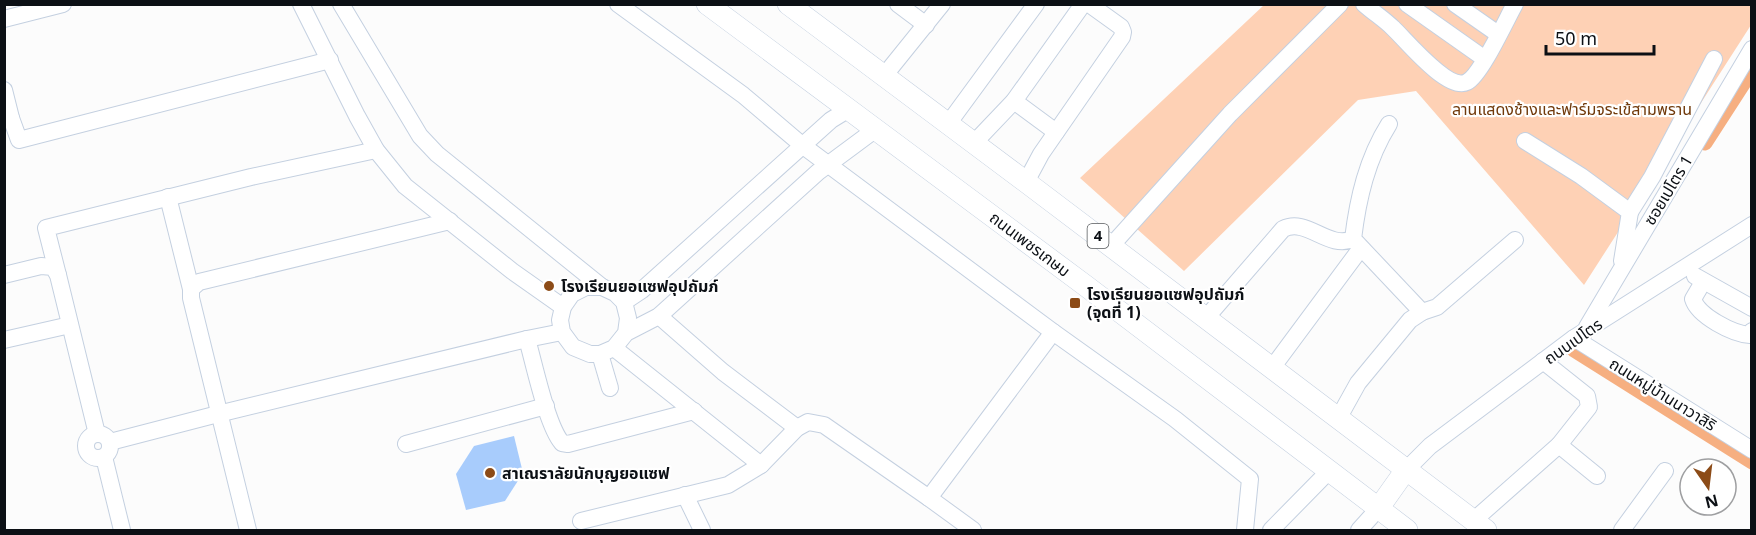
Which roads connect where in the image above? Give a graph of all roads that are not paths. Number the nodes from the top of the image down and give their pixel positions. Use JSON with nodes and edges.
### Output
{"nodes":[{"id":1,"x":63,"y":4,"type":"edge"},
{"id":2,"x":301,"y":4,"type":"edge"},
{"id":3,"x":341,"y":4,"type":"edge"},
{"id":4,"x":618,"y":4,"type":"edge"},
{"id":5,"x":707,"y":4,"type":"edge"},
{"id":6,"x":898,"y":4,"type":"edge"},
{"id":7,"x":942,"y":4,"type":"edge"},
{"id":8,"x":1036,"y":4,"type":"edge"},
{"id":9,"x":1083,"y":4,"type":"edge"},
{"id":10,"x":1089,"y":4,"type":"edge"},
{"id":11,"x":1340,"y":4,"type":"edge"},
{"id":12,"x":1407,"y":4,"type":"edge"},
{"id":13,"x":1455,"y":4,"type":"edge"},
{"id":14,"x":791,"y":5,"type":"edge"},
{"id":15,"x":1513,"y":5,"type":"edge"},
{"id":16,"x":1369,"y":6,"type":"edge"},
{"id":17,"x":4,"y":19,"type":"edge"},
{"id":18,"x":926,"y":25,"type":"junction"},
{"id":19,"x":1498,"y":34,"type":"junction"},
{"id":20,"x":1752,"y":49,"type":"edge"},
{"id":21,"x":1485,"y":59,"type":"junction"},
{"id":22,"x":1714,"y":59,"type":"dead end"},
{"id":23,"x":330,"y":60,"type":"junction"},
{"id":24,"x":884,"y":76,"type":"junction"},
{"id":25,"x":4,"y":90,"type":"edge"},
{"id":26,"x":1014,"y":101,"type":"junction"},
{"id":27,"x":849,"y":109,"type":"junction"},
{"id":28,"x":8,"y":118,"type":"edge"},
{"id":29,"x":948,"y":124,"type":"junction"},
{"id":30,"x":1389,"y":124,"type":"dead end"},
{"id":31,"x":876,"y":129,"type":"junction"},
{"id":32,"x":1056,"y":132,"type":"junction"},
{"id":33,"x":1525,"y":141,"type":"dead end"},
{"id":34,"x":974,"y":143,"type":"junction"},
{"id":35,"x":802,"y":145,"type":"junction"},
{"id":36,"x":376,"y":150,"type":"junction"},
{"id":37,"x":830,"y":164,"type":"junction"},
{"id":38,"x":1026,"y":182,"type":"junction"},
{"id":39,"x":168,"y":197,"type":"junction"},
{"id":40,"x":1630,"y":212,"type":"junction"},
{"id":41,"x":450,"y":221,"type":"junction"},
{"id":42,"x":1747,"y":233,"type":"edge"},
{"id":43,"x":1515,"y":240,"type":"dead end"},
{"id":44,"x":1357,"y":244,"type":"junction"},
{"id":45,"x":1111,"y":246,"type":"junction"},
{"id":46,"x":1685,"y":267,"type":"junction"},
{"id":47,"x":1620,"y":272,"type":"junction"},
{"id":48,"x":58,"y":274,"type":"junction"},
{"id":49,"x":4,"y":275,"type":"edge"},
{"id":50,"x":1703,"y":282,"type":"junction"},
{"id":51,"x":602,"y":287,"type":"junction"},
{"id":52,"x":191,"y":289,"type":"junction"},
{"id":53,"x":624,"y":303,"type":"junction"},
{"id":54,"x":563,"y":307,"type":"junction"},
{"id":55,"x":1752,"y":308,"type":"edge"},
{"id":56,"x":1422,"y":312,"type":"junction"},
{"id":57,"x":659,"y":316,"type":"junction"},
{"id":58,"x":1206,"y":318,"type":"junction"},
{"id":59,"x":70,"y":325,"type":"junction"},
{"id":60,"x":1585,"y":331,"type":"junction"},
{"id":61,"x":1752,"y":331,"type":"edge"},
{"id":62,"x":562,"y":332,"type":"junction"},
{"id":63,"x":1053,"y":332,"type":"junction"},
{"id":64,"x":626,"y":333,"type":"junction"},
{"id":65,"x":527,"y":339,"type":"junction"},
{"id":66,"x":4,"y":340,"type":"edge"},
{"id":67,"x":607,"y":351,"type":"junction"},
{"id":68,"x":1543,"y":361,"type":"junction"},
{"id":69,"x":1272,"y":368,"type":"junction"},
{"id":70,"x":610,"y":388,"type":"dead end"},
{"id":71,"x":546,"y":406,"type":"junction"},
{"id":72,"x":694,"y":411,"type":"junction"},
{"id":73,"x":218,"y":414,"type":"junction"},
{"id":74,"x":1338,"y":418,"type":"junction"},
{"id":75,"x":797,"y":428,"type":"junction"},
{"id":76,"x":104,"y":444,"type":"junction"},
{"id":77,"x":406,"y":444,"type":"dead end"},
{"id":78,"x":1559,"y":445,"type":"junction"},
{"id":79,"x":1752,"y":450,"type":"edge"},
{"id":80,"x":761,"y":465,"type":"junction"},
{"id":81,"x":1329,"y":471,"type":"junction"},
{"id":82,"x":1406,"y":471,"type":"junction"},
{"id":83,"x":1665,"y":471,"type":"dead end"},
{"id":84,"x":1597,"y":476,"type":"dead end"},
{"id":85,"x":686,"y":495,"type":"junction"},
{"id":86,"x":929,"y":498,"type":"junction"},
{"id":87,"x":1378,"y":509,"type":"junction"},
{"id":88,"x":581,"y":520,"type":"dead end"},
{"id":89,"x":1479,"y":526,"type":"edge"},
{"id":90,"x":122,"y":531,"type":"edge"},
{"id":91,"x":248,"y":531,"type":"edge"},
{"id":92,"x":702,"y":531,"type":"edge"},
{"id":93,"x":973,"y":531,"type":"edge"},
{"id":94,"x":1245,"y":531,"type":"edge"},
{"id":95,"x":1271,"y":531,"type":"edge"},
{"id":96,"x":1359,"y":531,"type":"edge"},
{"id":97,"x":1407,"y":531,"type":"edge"},
{"id":98,"x":1622,"y":531,"type":"edge"}],
"edges":[{"from":1,"to":17,"type":"street"},
{"from":2,"to":23,"type":"street"},
{"from":3,"to":51,"type":"street"},
{"from":4,"to":35,"type":"street"},
{"from":5,"to":27,"type":"main road","name":"ถนนเพชรเกษม"},
{"from":6,"to":18,"type":"street"},
{"from":7,"to":18,"type":"street"},
{"from":8,"to":29,"type":"street"},
{"from":9,"to":26,"type":"street"},
{"from":10,"to":32,"type":"street"},
{"from":11,"to":45,"type":"street"},
{"from":12,"to":21,"type":"street"},
{"from":13,"to":19,"type":"street"},
{"from":14,"to":24,"type":"main road","number":"4"},
{"from":15,"to":19,"type":"street"},
{"from":16,"to":21,"type":"street"},
{"from":18,"to":24,"type":"street"},
{"from":19,"to":21,"type":"street"},
{"from":20,"to":47,"type":"street","name":"ซอยเปโตร 1"},
{"from":22,"to":40,"type":"street"},
{"from":23,"to":28,"type":"street"},
{"from":23,"to":36,"type":"street"},
{"from":24,"to":29,"type":"main road","number":"4"},
{"from":25,"to":28,"type":"street"},
{"from":26,"to":32,"type":"street"},
{"from":26,"to":34,"type":"street"},
{"from":27,"to":31,"type":"main road","name":"ถนนเพชรเกษม"},
{"from":27,"to":35,"type":"street"},
{"from":29,"to":34,"type":"main road","number":"4"},
{"from":30,"to":44,"type":"street"},
{"from":31,"to":37,"type":"street"},
{"from":31,"to":81,"type":"main road","name":"ถนนเพชรเกษม"},
{"from":32,"to":38,"type":"street"},
{"from":33,"to":40,"type":"street"},
{"from":34,"to":38,"type":"main road","number":"4"},
{"from":35,"to":37,"type":"street"},
{"from":35,"to":53,"type":"street"},
{"from":36,"to":39,"type":"street"},
{"from":36,"to":41,"type":"street"},
{"from":37,"to":57,"type":"street"},
{"from":37,"to":63,"type":"street"},
{"from":38,"to":45,"type":"main road","number":"4"},
{"from":39,"to":48,"type":"street"},
{"from":39,"to":52,"type":"street"},
{"from":40,"to":47,"type":"street"},
{"from":41,"to":52,"type":"street"},
{"from":41,"to":54,"type":"street"},
{"from":42,"to":46,"type":"street","name":"ถนนเปโตร"},
{"from":43,"to":56,"type":"street"},
{"from":44,"to":56,"type":"street"},
{"from":44,"to":58,"type":"street"},
{"from":44,"to":69,"type":"street"},
{"from":45,"to":58,"type":"main road","number":"4"},
{"from":46,"to":50,"type":"street"},
{"from":46,"to":60,"type":"street","name":"ถนนเปโตร"},
{"from":47,"to":60,"type":"street","name":"ซอยเปโตร 1"},
{"from":48,"to":49,"type":"street"},
{"from":48,"to":59,"type":"street"},
{"from":50,"to":55,"type":"street"},
{"from":50,"to":61,"type":"street"},
{"from":51,"to":53,"type":"street"},
{"from":51,"to":54,"type":"street"},
{"from":52,"to":73,"type":"street"},
{"from":53,"to":64,"type":"street"},
{"from":54,"to":62,"type":"street"},
{"from":56,"to":74,"type":"street"},
{"from":57,"to":64,"type":"street"},
{"from":57,"to":75,"type":"street"},
{"from":58,"to":69,"type":"main road","number":"4"},
{"from":59,"to":66,"type":"street"},
{"from":59,"to":76,"type":"street"},
{"from":60,"to":68,"type":"street","name":"ถนนเปโตร"},
{"from":60,"to":79,"type":"street","name":"ถนนหมู่บ้านนาวาสิริ"},
{"from":62,"to":65,"type":"street"},
{"from":62,"to":67,"type":"street"},
{"from":63,"to":86,"type":"street"},
{"from":63,"to":94,"type":"street"},
{"from":64,"to":67,"type":"street"},
{"from":65,"to":71,"type":"street"},
{"from":65,"to":73,"type":"street"},
{"from":67,"to":70,"type":"street"},
{"from":67,"to":72,"type":"street"},
{"from":68,"to":78,"type":"street"},
{"from":68,"to":82,"type":"street","name":"ถนนเปโตร"},
{"from":69,"to":74,"type":"main road","number":"4"},
{"from":71,"to":72,"type":"street"},
{"from":71,"to":77,"type":"street"},
{"from":72,"to":80,"type":"street"},
{"from":73,"to":76,"type":"street"},
{"from":73,"to":91,"type":"street"},
{"from":74,"to":82,"type":"main road","number":"4"},
{"from":75,"to":80,"type":"street"},
{"from":75,"to":86,"type":"street"},
{"from":76,"to":90,"type":"street"},
{"from":78,"to":84,"type":"street"},
{"from":78,"to":89,"type":"street"},
{"from":80,"to":85,"type":"street"},
{"from":81,"to":87,"type":"main road","name":"ถนนเพชรเกษม"},
{"from":81,"to":95,"type":"street"},
{"from":82,"to":87,"type":"main road"},
{"from":82,"to":89,"type":"main road","number":"4"},
{"from":83,"to":98,"type":"street"},
{"from":85,"to":88,"type":"street"},
{"from":85,"to":92,"type":"street"},
{"from":86,"to":93,"type":"street"},
{"from":87,"to":96,"type":"street"},
{"from":87,"to":97,"type":"main road","name":"ถนนเพชรเกษม"}]}
